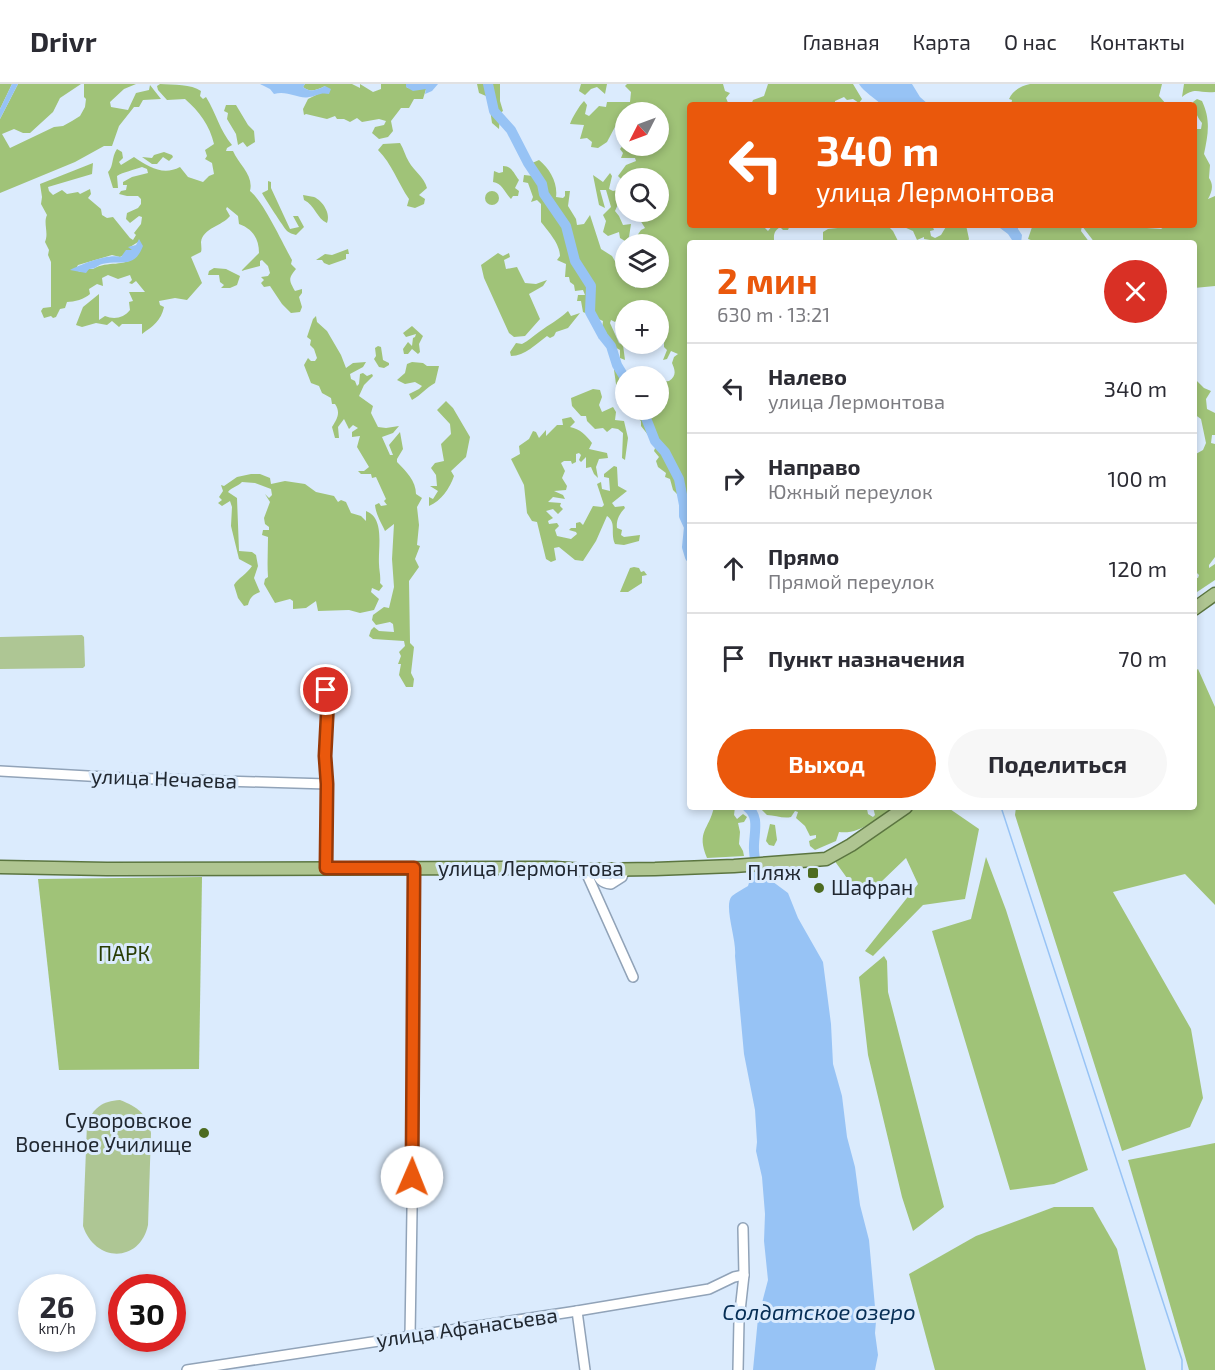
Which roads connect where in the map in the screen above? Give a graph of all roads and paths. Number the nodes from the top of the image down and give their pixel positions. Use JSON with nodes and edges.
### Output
{"nodes":[{"id":1,"x":1215,"y":594,"type":"edge"},
{"id":2,"x":1197,"y":607,"type":"edge"},
{"id":3,"x":320,"y":686,"type":"dead end"},
{"id":4,"x":0,"y":771,"type":"edge"},
{"id":5,"x":327,"y":784,"type":"junction"},
{"id":6,"x":902,"y":810,"type":"edge"},
{"id":7,"x":0,"y":867,"type":"edge"},
{"id":8,"x":326,"y":868,"type":"junction"},
{"id":9,"x":414,"y":868,"type":"junction"},
{"id":10,"x":590,"y":870,"type":"junction"},
{"id":11,"x":633,"y":977,"type":"dead end"},
{"id":12,"x":743,"y":1228,"type":"dead end"},
{"id":13,"x":744,"y":1275,"type":"junction"},
{"id":14,"x":577,"y":1311,"type":"junction"},
{"id":15,"x":410,"y":1336,"type":"junction"},
{"id":16,"x":187,"y":1370,"type":"edge"},
{"id":17,"x":585,"y":1370,"type":"edge"},
{"id":18,"x":738,"y":1370,"type":"edge"}],
"edges":[{"from":1,"to":2,"type":"main road"},
{"from":3,"to":5,"type":"street"},
{"from":4,"to":5,"type":"street","name":"улица Нечаева"},
{"from":5,"to":8,"type":"street"},
{"from":6,"to":10,"type":"main road","name":"улица Лермонтова"},
{"from":7,"to":8,"type":"main road","name":"улица Лермонтова"},
{"from":8,"to":9,"type":"main road","name":"улица Лермонтова"},
{"from":9,"to":10,"type":"main road","name":"улица Лермонтова"},
{"from":9,"to":15,"type":"street"},
{"from":10,"to":11,"type":"street"},
{"from":12,"to":13,"type":"street"},
{"from":13,"to":14,"type":"street","name":"улица Афанасьева"},
{"from":13,"to":18,"type":"street"},
{"from":14,"to":15,"type":"street","name":"улица Афанасьева"},
{"from":14,"to":17,"type":"street"},
{"from":15,"to":16,"type":"street","name":"улица Афанасьева"}]}
